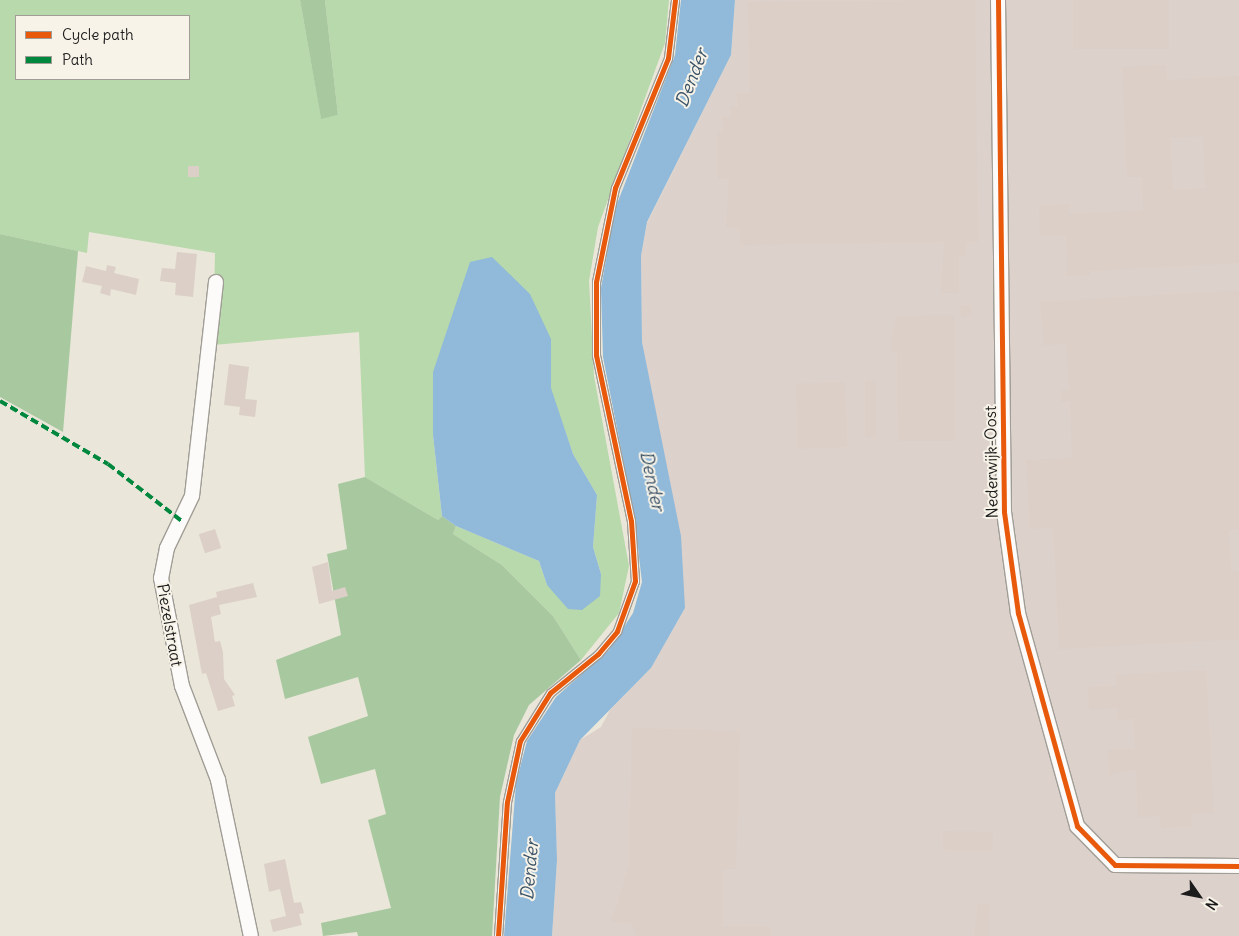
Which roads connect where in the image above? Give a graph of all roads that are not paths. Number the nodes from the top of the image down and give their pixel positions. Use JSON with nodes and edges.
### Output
{"nodes":[{"id":1,"x":676,"y":0,"type":"edge"},
{"id":2,"x":998,"y":0,"type":"edge"},
{"id":3,"x":216,"y":282,"type":"dead end"},
{"id":4,"x":1239,"y":866,"type":"edge"},
{"id":5,"x":251,"y":936,"type":"edge"},
{"id":6,"x":498,"y":936,"type":"edge"}],
"edges":[{"from":1,"to":6,"type":"lane"},
{"from":2,"to":4,"type":"street","name":"Nederwijk-Oost"},
{"from":3,"to":5,"type":"street","name":"Piezelstraat"}]}
